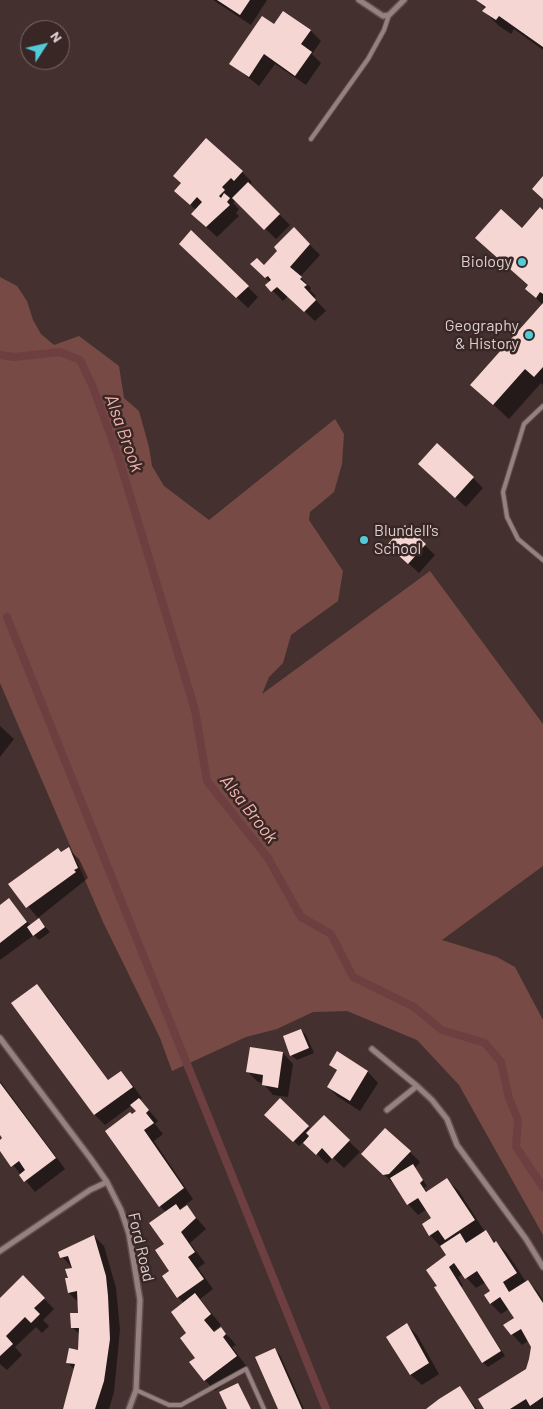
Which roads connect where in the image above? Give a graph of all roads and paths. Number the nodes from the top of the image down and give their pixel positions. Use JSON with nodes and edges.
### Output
{"nodes":[{"id":1,"x":359,"y":0,"type":"edge"},
{"id":2,"x":404,"y":0,"type":"edge"},
{"id":3,"x":389,"y":15,"type":"junction"},
{"id":4,"x":311,"y":138,"type":"dead end"},
{"id":5,"x":543,"y":406,"type":"edge"},
{"id":6,"x":543,"y":560,"type":"edge"},
{"id":7,"x":0,"y":1038,"type":"edge"},
{"id":8,"x":372,"y":1049,"type":"dead end"},
{"id":9,"x":417,"y":1086,"type":"junction"},
{"id":10,"x":387,"y":1110,"type":"dead end"},
{"id":11,"x":107,"y":1182,"type":"junction"},
{"id":12,"x":0,"y":1251,"type":"edge"},
{"id":13,"x":543,"y":1267,"type":"edge"},
{"id":14,"x":136,"y":1390,"type":"junction"},
{"id":15,"x":129,"y":1409,"type":"edge"},
{"id":16,"x":264,"y":1409,"type":"edge"}],
"edges":[{"from":1,"to":3,"type":"street"},
{"from":2,"to":3,"type":"street"},
{"from":3,"to":4,"type":"lane"},
{"from":5,"to":6,"type":"lane"},
{"from":7,"to":11,"type":"street","name":"Ford Road"},
{"from":8,"to":9,"type":"street"},
{"from":9,"to":10,"type":"street"},
{"from":9,"to":13,"type":"street"},
{"from":11,"to":12,"type":"street"},
{"from":11,"to":14,"type":"street","name":"Ford Road"},
{"from":14,"to":15,"type":"street","name":"Ford Road"},
{"from":14,"to":16,"type":"lane"}]}
